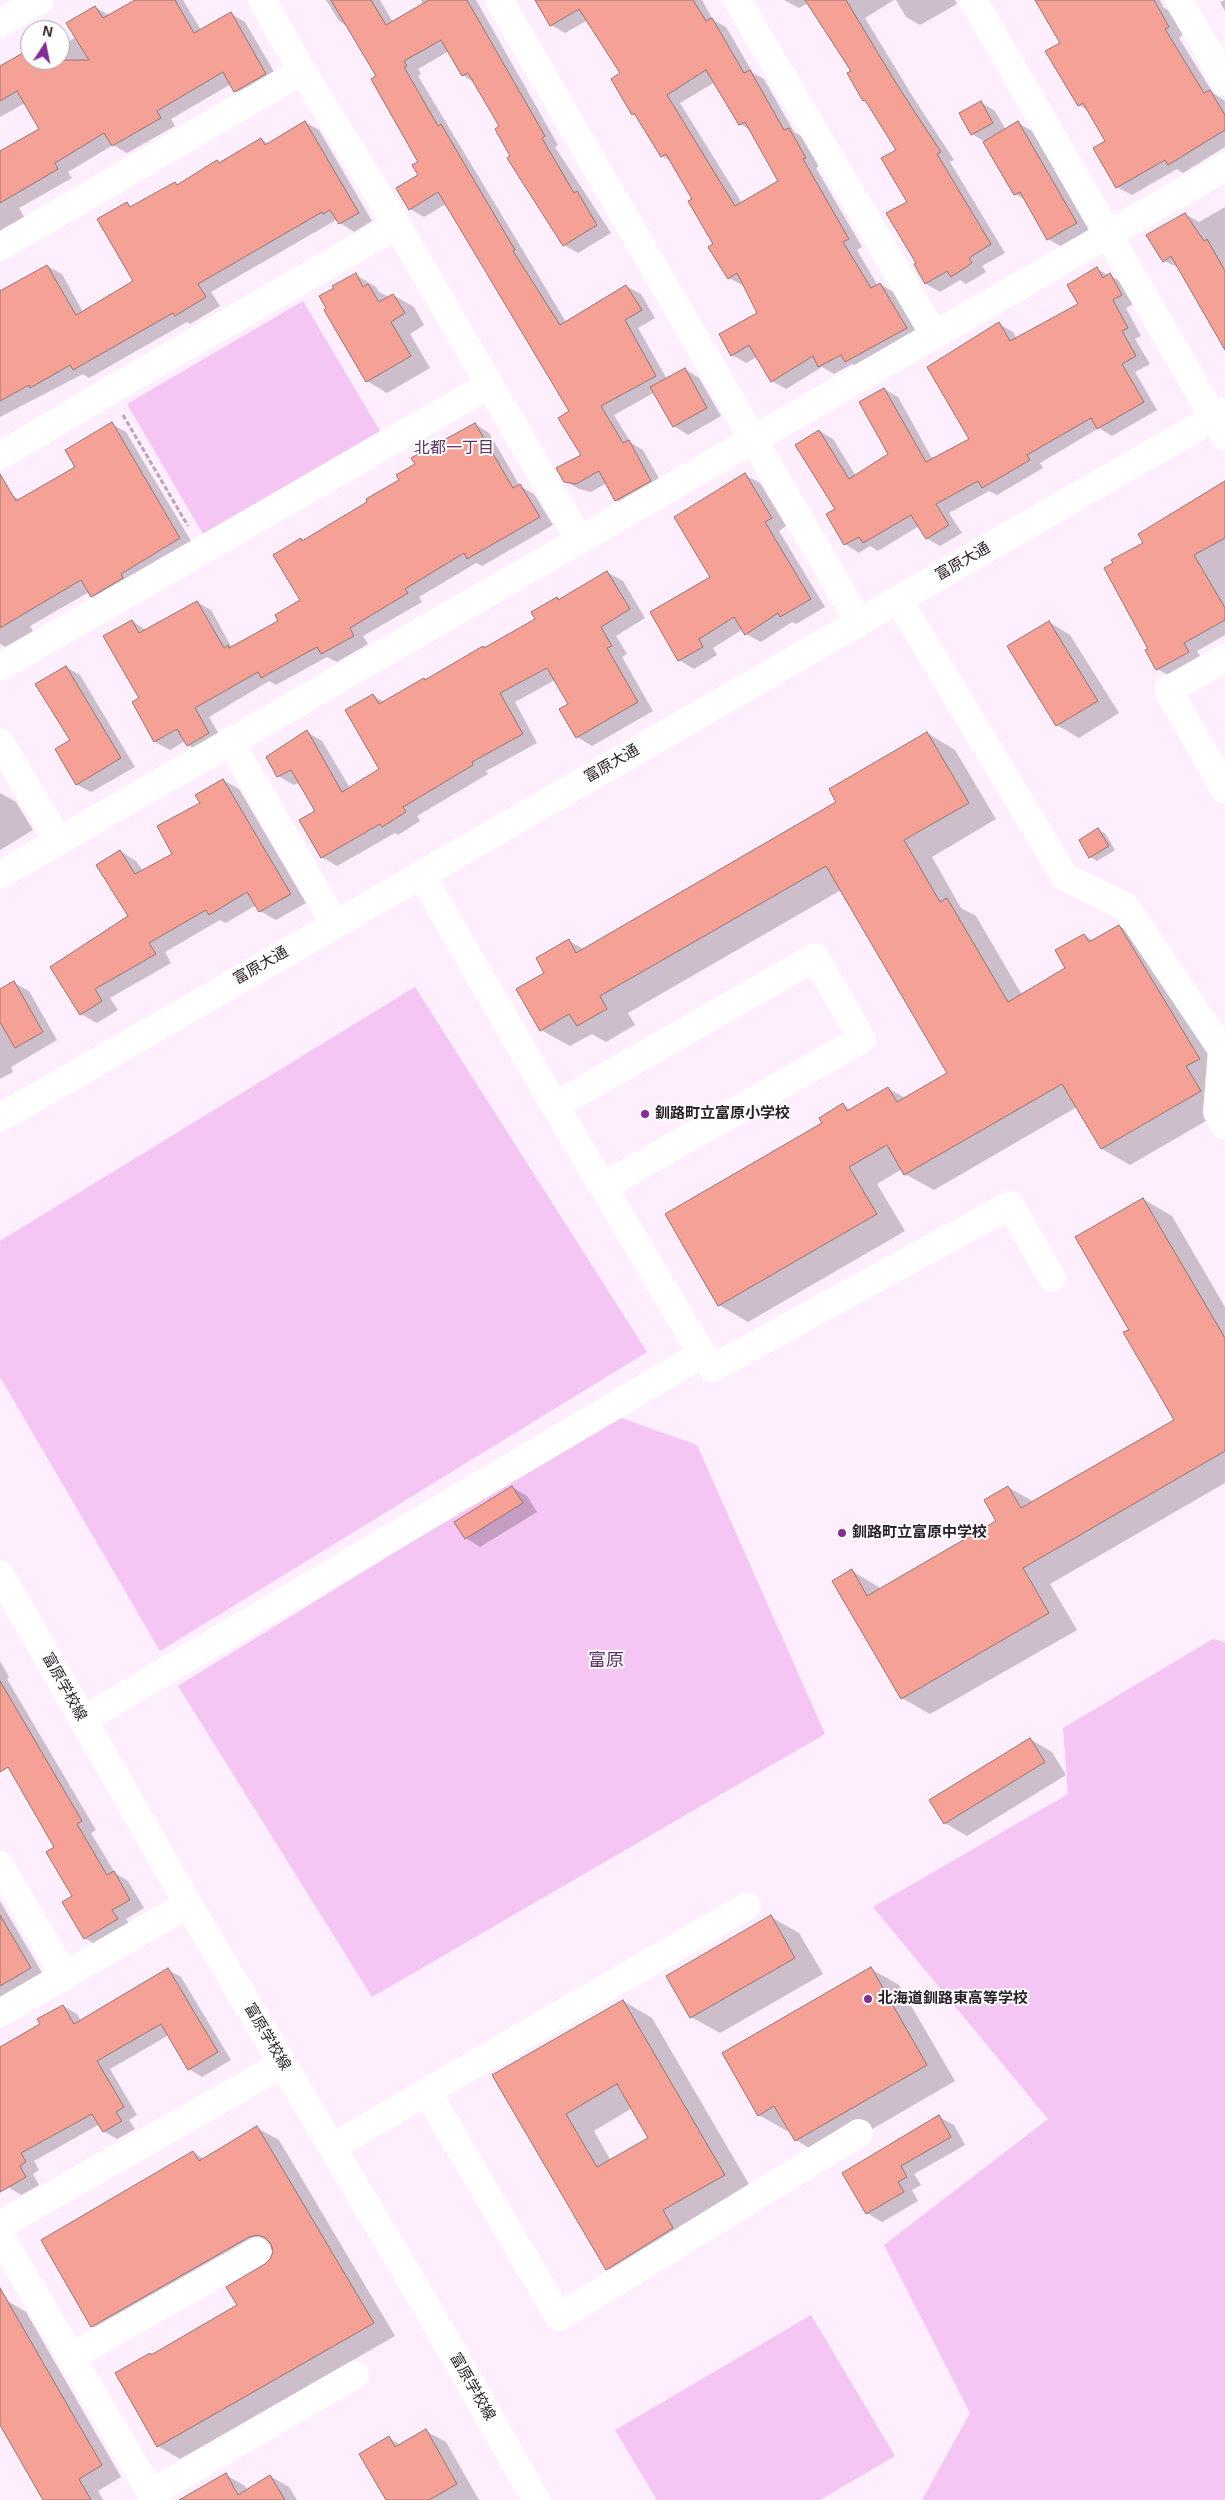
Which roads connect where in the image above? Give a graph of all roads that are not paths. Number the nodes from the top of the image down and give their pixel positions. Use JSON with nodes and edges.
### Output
{"nodes":[{"id":1,"x":40,"y":0,"type":"edge"},
{"id":2,"x":262,"y":0,"type":"edge"},
{"id":3,"x":499,"y":0,"type":"edge"},
{"id":4,"x":737,"y":0,"type":"edge"},
{"id":5,"x":973,"y":0,"type":"edge"},
{"id":6,"x":1179,"y":0,"type":"edge"},
{"id":7,"x":0,"y":23,"type":"edge"},
{"id":8,"x":302,"y":71,"type":"junction"},
{"id":9,"x":1225,"y":81,"type":"edge"},
{"id":10,"x":1225,"y":167,"type":"edge"},
{"id":11,"x":397,"y":225,"type":"junction"},
{"id":12,"x":1108,"y":235,"type":"junction"},
{"id":13,"x":0,"y":247,"type":"edge"},
{"id":14,"x":935,"y":336,"type":"junction"},
{"id":15,"x":489,"y":385,"type":"junction"},
{"id":16,"x":1221,"y":422,"type":"edge"},
{"id":17,"x":753,"y":440,"type":"junction"},
{"id":18,"x":0,"y":456,"type":"edge"},
{"id":19,"x":580,"y":541,"type":"junction"},
{"id":20,"x":898,"y":599,"type":"junction"},
{"id":21,"x":859,"y":622,"type":"junction"},
{"id":22,"x":1225,"y":658,"type":"edge"},
{"id":23,"x":0,"y":668,"type":"edge"},
{"id":24,"x":230,"y":741,"type":"junction"},
{"id":25,"x":0,"y":742,"type":"edge"},
{"id":26,"x":1225,"y":790,"type":"edge"},
{"id":27,"x":58,"y":840,"type":"junction"},
{"id":28,"x":421,"y":874,"type":"junction"},
{"id":29,"x":0,"y":875,"type":"edge"},
{"id":30,"x":335,"y":924,"type":"junction"},
{"id":31,"x":1224,"y":1049,"type":"edge"},
{"id":32,"x":555,"y":1106,"type":"junction"},
{"id":33,"x":0,"y":1118,"type":"edge"},
{"id":34,"x":1225,"y":1126,"type":"edge"},
{"id":35,"x":604,"y":1186,"type":"junction"},
{"id":36,"x":1052,"y":1278,"type":"dead end"},
{"id":37,"x":702,"y":1354,"type":"junction"},
{"id":38,"x":0,"y":1574,"type":"edge"},
{"id":39,"x":83,"y":1720,"type":"junction"},
{"id":40,"x":0,"y":1865,"type":"edge"},
{"id":41,"x":188,"y":1904,"type":"junction"},
{"id":42,"x":748,"y":1906,"type":"dead end"},
{"id":43,"x":65,"y":1977,"type":"junction"},
{"id":44,"x":0,"y":2013,"type":"edge"},
{"id":45,"x":283,"y":2064,"type":"junction"},
{"id":46,"x":427,"y":2092,"type":"junction"},
{"id":47,"x":860,"y":2133,"type":"dead end"},
{"id":48,"x":332,"y":2147,"type":"junction"},
{"id":49,"x":0,"y":2225,"type":"edge"},
{"id":50,"x":0,"y":2236,"type":"edge"},
{"id":51,"x":257,"y":2251,"type":"dead end"},
{"id":52,"x":72,"y":2356,"type":"junction"},
{"id":53,"x":355,"y":2375,"type":"dead end"},
{"id":54,"x":153,"y":2497,"type":"edge"},
{"id":55,"x":536,"y":2500,"type":"edge"}],
"edges":[{"from":1,"to":7,"type":"street"},
{"from":2,"to":8,"type":"street"},
{"from":3,"to":17,"type":"street"},
{"from":4,"to":14,"type":"street"},
{"from":5,"to":12,"type":"street"},
{"from":6,"to":9,"type":"street"},
{"from":8,"to":11,"type":"street"},
{"from":8,"to":13,"type":"street"},
{"from":10,"to":12,"type":"street"},
{"from":11,"to":15,"type":"street"},
{"from":11,"to":18,"type":"street"},
{"from":12,"to":14,"type":"street"},
{"from":12,"to":16,"type":"street"},
{"from":14,"to":17,"type":"street"},
{"from":15,"to":19,"type":"street"},
{"from":15,"to":23,"type":"street"},
{"from":16,"to":20,"type":"street","name":"富原大通"},
{"from":17,"to":19,"type":"street"},
{"from":17,"to":21,"type":"street"},
{"from":19,"to":24,"type":"street"},
{"from":20,"to":21,"type":"street","name":"富原大通"},
{"from":20,"to":31,"type":"street"},
{"from":21,"to":28,"type":"street","name":"富原大通"},
{"from":22,"to":26,"type":"street"},
{"from":24,"to":27,"type":"street"},
{"from":24,"to":30,"type":"street"},
{"from":25,"to":27,"type":"street"},
{"from":27,"to":29,"type":"street"},
{"from":28,"to":30,"type":"street","name":"富原大通"},
{"from":28,"to":32,"type":"street"},
{"from":30,"to":33,"type":"street","name":"富原大通"},
{"from":31,"to":34,"type":"street"},
{"from":32,"to":35,"type":"street"},
{"from":32,"to":35,"type":"street"},
{"from":35,"to":37,"type":"street"},
{"from":36,"to":37,"type":"street"},
{"from":37,"to":39,"type":"street"},
{"from":38,"to":39,"type":"street","name":"富原学校線"},
{"from":39,"to":41,"type":"street","name":"富原学校線"},
{"from":40,"to":43,"type":"street"},
{"from":41,"to":43,"type":"street"},
{"from":41,"to":45,"type":"street","name":"富原学校線"},
{"from":42,"to":46,"type":"street"},
{"from":43,"to":44,"type":"street"},
{"from":45,"to":48,"type":"street","name":"富原学校線"},
{"from":45,"to":49,"type":"street"},
{"from":46,"to":47,"type":"street"},
{"from":46,"to":48,"type":"street"},
{"from":48,"to":55,"type":"street","name":"富原学校線"},
{"from":50,"to":52,"type":"street"},
{"from":51,"to":52,"type":"street"},
{"from":52,"to":54,"type":"street"},
{"from":53,"to":54,"type":"street"}]}
